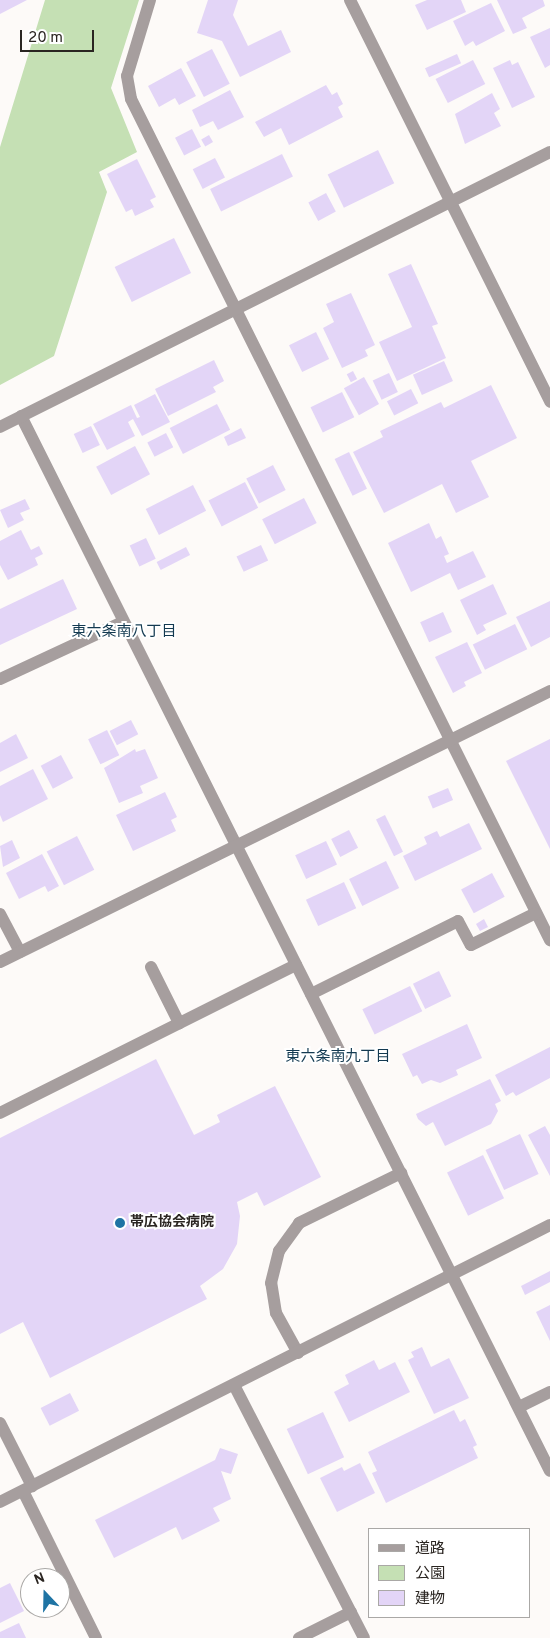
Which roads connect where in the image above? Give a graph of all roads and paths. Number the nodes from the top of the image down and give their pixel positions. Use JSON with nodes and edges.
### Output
{"nodes":[{"id":1,"x":150,"y":0,"type":"edge"},
{"id":2,"x":350,"y":0,"type":"edge"},
{"id":3,"x":550,"y":152,"type":"edge"},
{"id":4,"x":451,"y":202,"type":"junction"},
{"id":5,"x":234,"y":309,"type":"junction"},
{"id":6,"x":545,"y":377,"type":"edge"},
{"id":7,"x":550,"y":402,"type":"edge"},
{"id":8,"x":21,"y":416,"type":"junction"},
{"id":9,"x":0,"y":426,"type":"edge"},
{"id":10,"x":123,"y":622,"type":"junction"},
{"id":11,"x":0,"y":680,"type":"edge"},
{"id":12,"x":550,"y":691,"type":"edge"},
{"id":13,"x":450,"y":740,"type":"junction"},
{"id":14,"x":236,"y":847,"type":"junction"},
{"id":15,"x":536,"y":913,"type":"junction"},
{"id":16,"x":0,"y":914,"type":"edge"},
{"id":17,"x":550,"y":940,"type":"edge"},
{"id":18,"x":20,"y":952,"type":"junction"},
{"id":19,"x":0,"y":962,"type":"edge"},
{"id":20,"x":296,"y":965,"type":"junction"},
{"id":21,"x":151,"y":967,"type":"dead end"},
{"id":22,"x":311,"y":994,"type":"junction"},
{"id":23,"x":179,"y":1023,"type":"junction"},
{"id":24,"x":0,"y":1113,"type":"edge"},
{"id":25,"x":400,"y":1173,"type":"junction"},
{"id":26,"x":550,"y":1225,"type":"edge"},
{"id":27,"x":452,"y":1276,"type":"junction"},
{"id":28,"x":298,"y":1353,"type":"junction"},
{"id":29,"x":234,"y":1385,"type":"junction"},
{"id":30,"x":550,"y":1392,"type":"edge"},
{"id":31,"x":519,"y":1408,"type":"junction"},
{"id":32,"x":0,"y":1423,"type":"edge"},
{"id":33,"x":550,"y":1471,"type":"edge"},
{"id":34,"x":28,"y":1488,"type":"junction"},
{"id":35,"x":0,"y":1502,"type":"edge"},
{"id":36,"x":351,"y":1612,"type":"junction"},
{"id":37,"x":96,"y":1638,"type":"edge"},
{"id":38,"x":300,"y":1638,"type":"edge"},
{"id":39,"x":364,"y":1638,"type":"edge"}],
"edges":[{"from":1,"to":5,"type":"street"},
{"from":2,"to":4,"type":"street"},
{"from":3,"to":4,"type":"street"},
{"from":4,"to":5,"type":"street"},
{"from":4,"to":6,"type":"street"},
{"from":5,"to":8,"type":"street"},
{"from":5,"to":13,"type":"street"},
{"from":6,"to":7,"type":"street"},
{"from":8,"to":9,"type":"street"},
{"from":8,"to":10,"type":"street"},
{"from":10,"to":11,"type":"street"},
{"from":10,"to":14,"type":"street"},
{"from":12,"to":13,"type":"street"},
{"from":13,"to":14,"type":"street"},
{"from":13,"to":15,"type":"street"},
{"from":14,"to":18,"type":"street"},
{"from":14,"to":20,"type":"street"},
{"from":15,"to":17,"type":"street"},
{"from":15,"to":22,"type":"street"},
{"from":16,"to":18,"type":"street"},
{"from":18,"to":19,"type":"street"},
{"from":20,"to":22,"type":"street"},
{"from":20,"to":23,"type":"street"},
{"from":21,"to":23,"type":"street"},
{"from":22,"to":25,"type":"street"},
{"from":23,"to":24,"type":"street"},
{"from":25,"to":27,"type":"street"},
{"from":25,"to":28,"type":"street"},
{"from":26,"to":27,"type":"street"},
{"from":27,"to":28,"type":"street"},
{"from":27,"to":31,"type":"street"},
{"from":28,"to":29,"type":"street"},
{"from":29,"to":34,"type":"street"},
{"from":29,"to":36,"type":"street"},
{"from":30,"to":31,"type":"street"},
{"from":31,"to":33,"type":"street"},
{"from":32,"to":34,"type":"street"},
{"from":34,"to":35,"type":"street"},
{"from":34,"to":37,"type":"street"},
{"from":36,"to":38,"type":"street"},
{"from":36,"to":39,"type":"street"}]}
